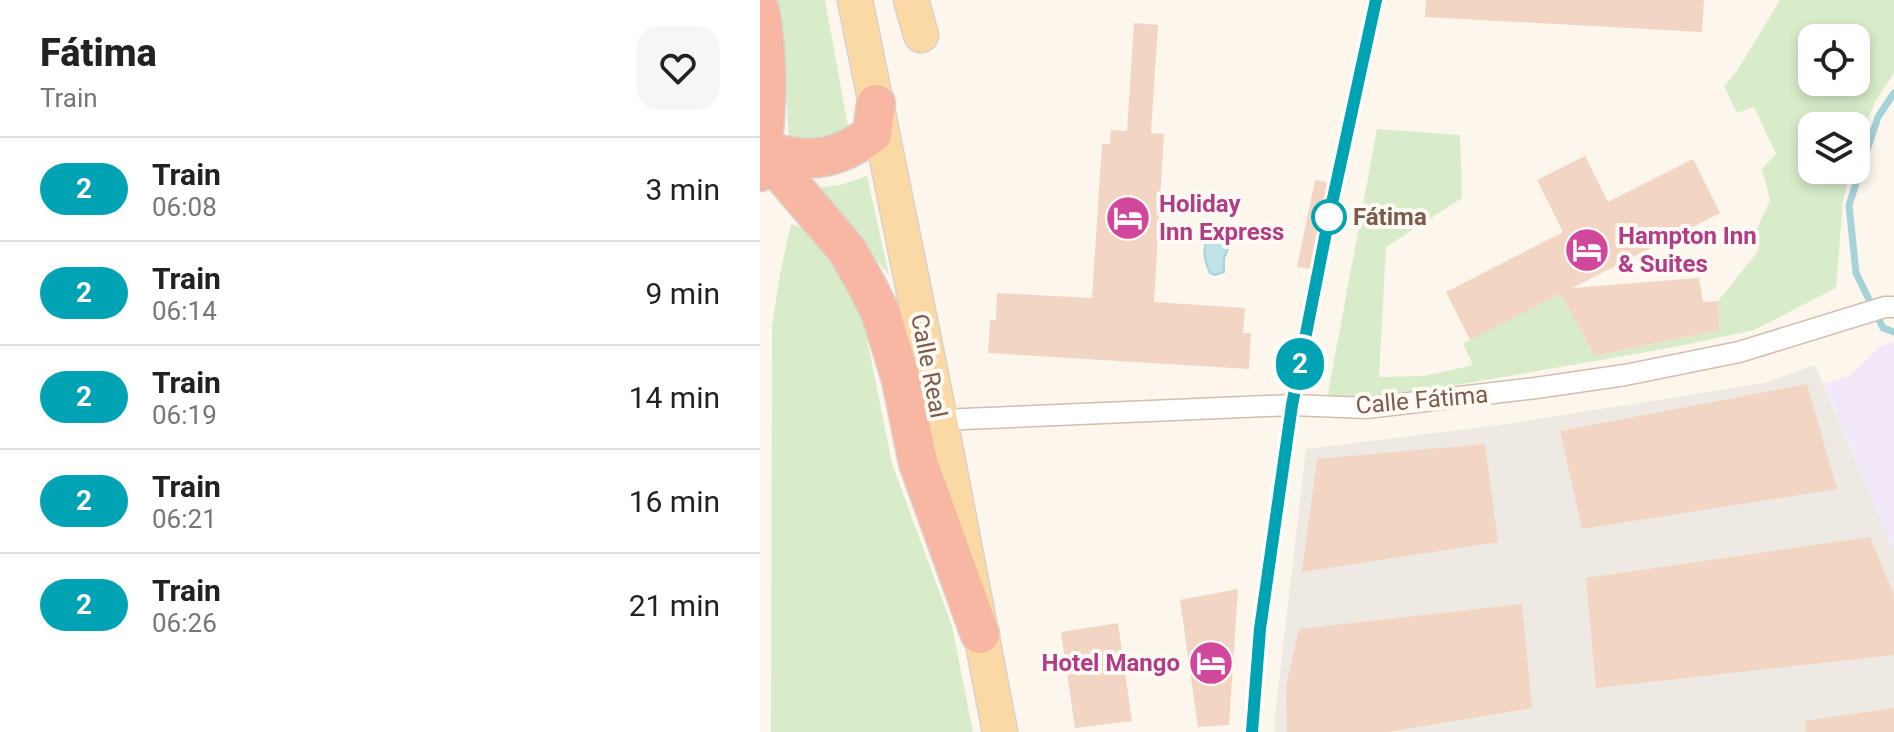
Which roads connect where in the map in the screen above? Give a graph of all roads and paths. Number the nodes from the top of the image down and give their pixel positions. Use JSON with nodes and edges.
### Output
{"nodes":[{"id":1,"x":855,"y":0,"type":"edge"},
{"id":2,"x":911,"y":0,"type":"edge"},
{"id":3,"x":760,"y":11,"type":"edge"},
{"id":4,"x":921,"y":35,"type":"dead end"},
{"id":5,"x":876,"y":104,"type":"junction"},
{"id":6,"x":761,"y":158,"type":"edge"},
{"id":7,"x":1890,"y":307,"type":"edge"},
{"id":8,"x":940,"y":420,"type":"junction"},
{"id":9,"x":980,"y":634,"type":"junction"},
{"id":10,"x":1000,"y":732,"type":"edge"}],
"edges":[{"from":1,"to":5,"type":"main road","name":"Calle Real"},
{"from":2,"to":4,"type":"main road"},
{"from":3,"to":6,"type":"highway"},
{"from":5,"to":6,"type":"highway"},
{"from":5,"to":8,"type":"main road","name":"Calle Real"},
{"from":6,"to":9,"type":"highway"},
{"from":7,"to":8,"type":"street","name":"Calle Fátima"},
{"from":8,"to":9,"type":"main road","name":"Calle Real"},
{"from":9,"to":10,"type":"main road","name":"Calle Real"}]}
